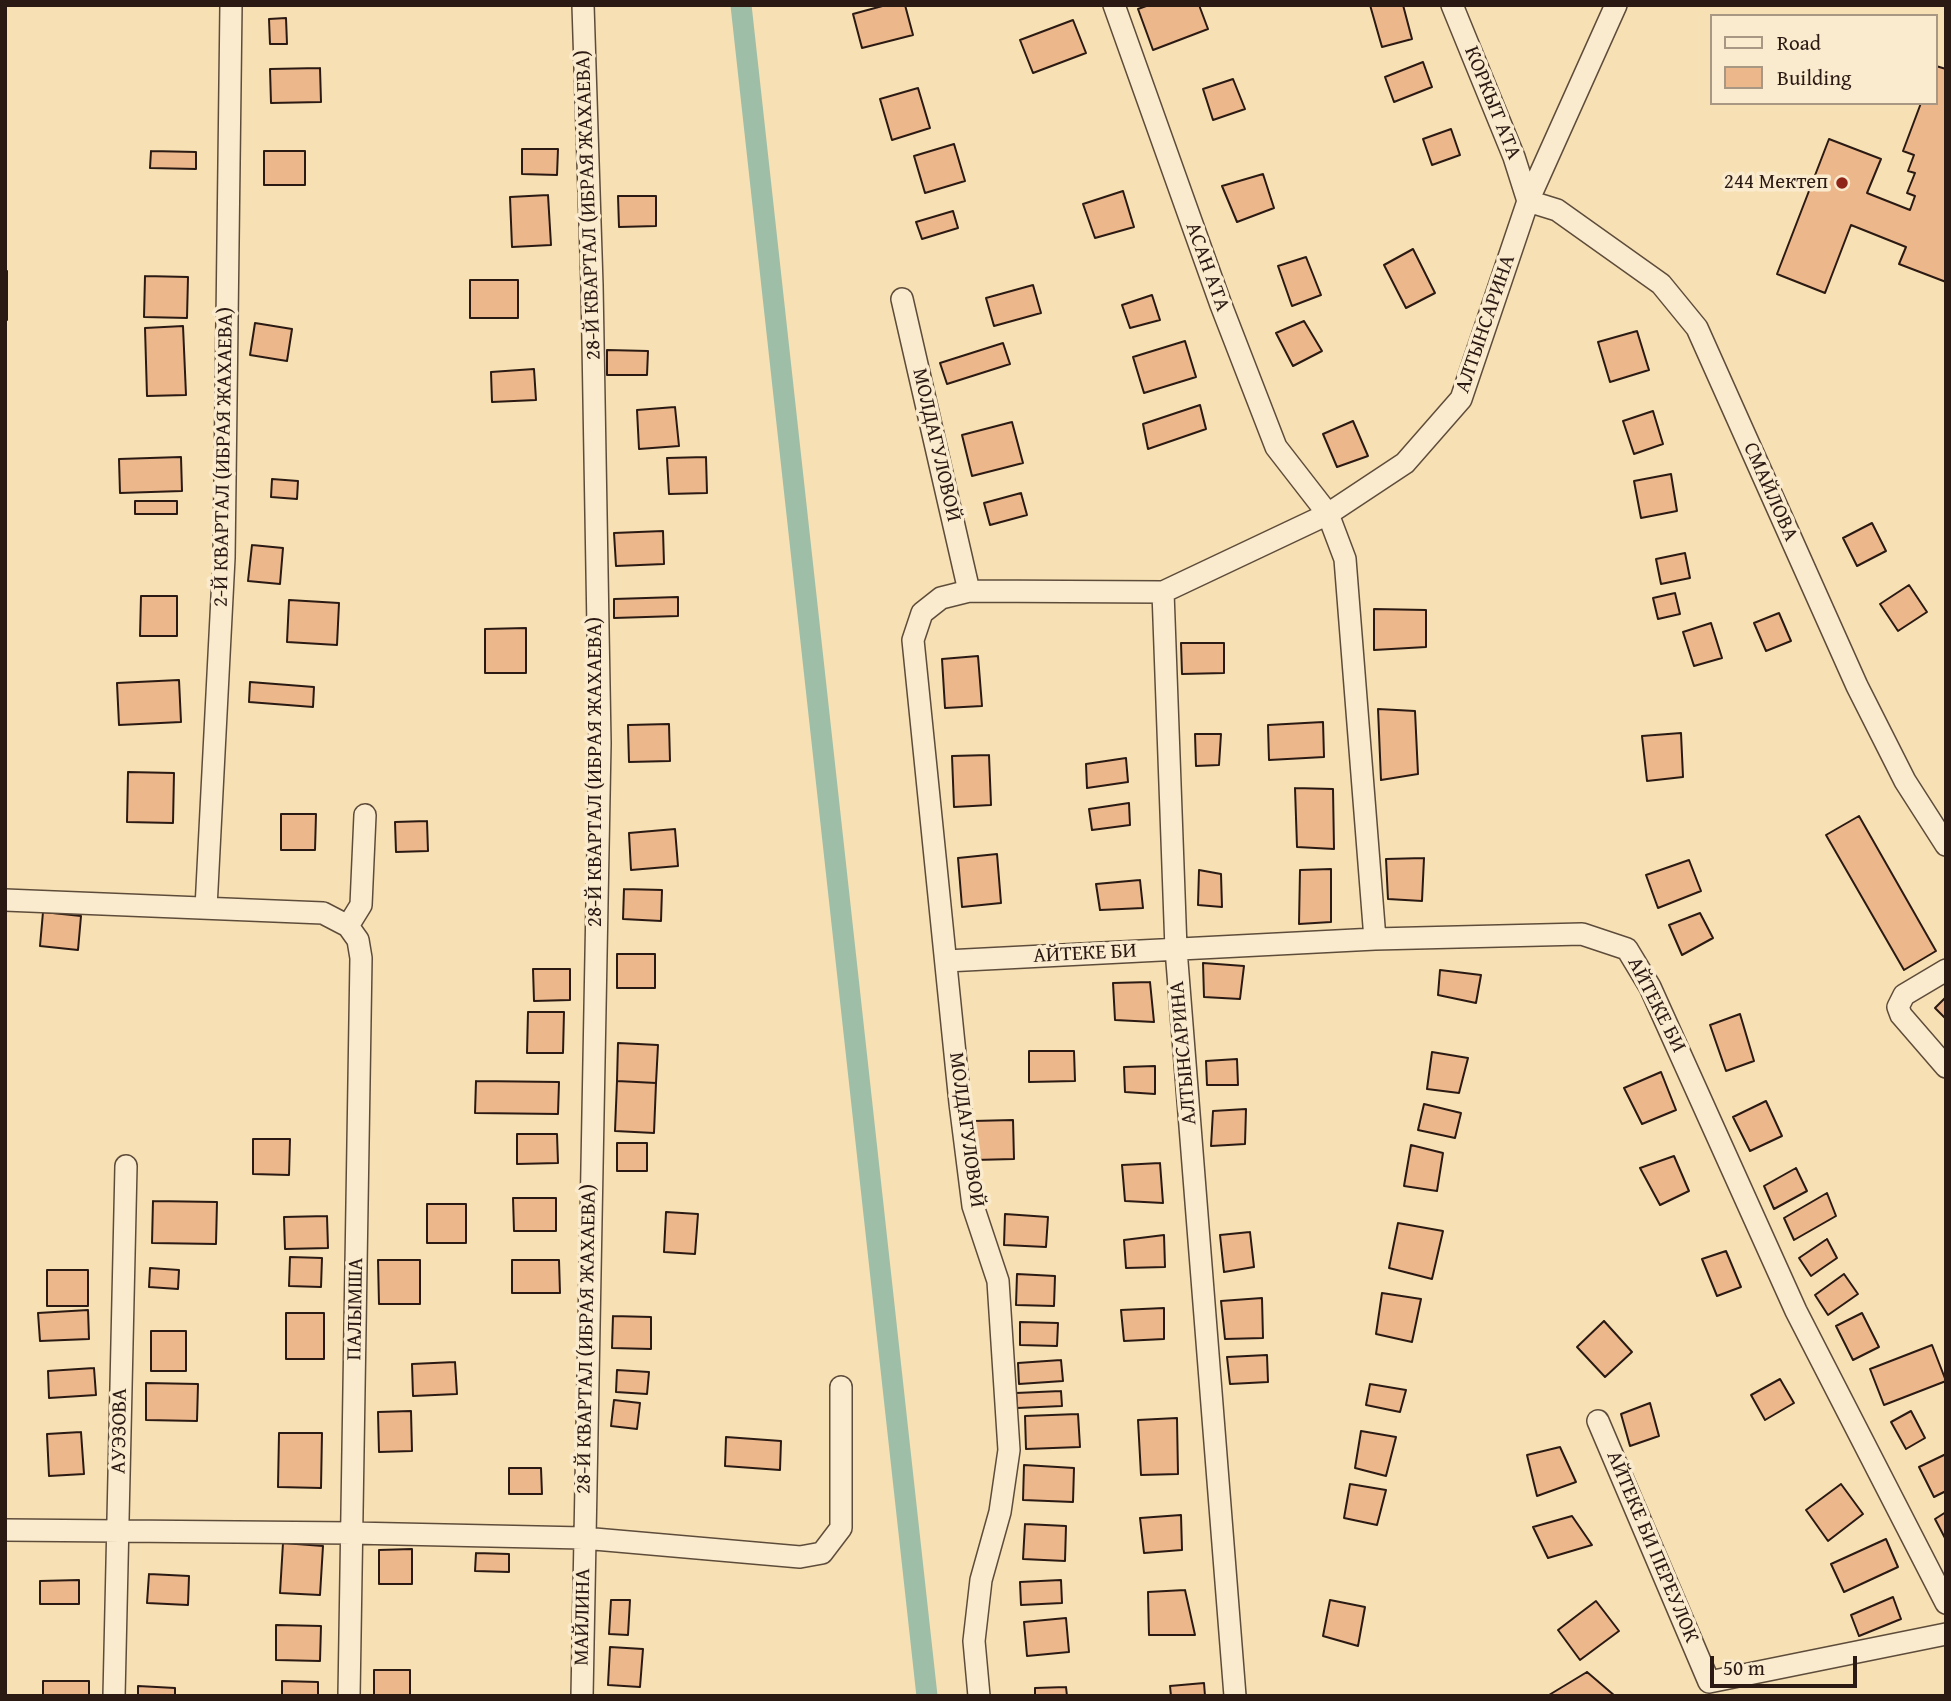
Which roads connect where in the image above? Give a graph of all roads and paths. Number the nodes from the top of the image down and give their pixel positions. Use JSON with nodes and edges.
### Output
{"nodes":[{"id":1,"x":231,"y":5,"type":"edge"},
{"id":2,"x":583,"y":5,"type":"edge"},
{"id":3,"x":1114,"y":5,"type":"edge"},
{"id":4,"x":1452,"y":5,"type":"edge"},
{"id":5,"x":1616,"y":5,"type":"edge"},
{"id":6,"x":1528,"y":201,"type":"junction"},
{"id":7,"x":902,"y":299,"type":"dead end"},
{"id":8,"x":1328,"y":514,"type":"junction"},
{"id":9,"x":969,"y":591,"type":"junction"},
{"id":10,"x":1163,"y":592,"type":"junction"},
{"id":11,"x":365,"y":815,"type":"dead end"},
{"id":12,"x":1946,"y":845,"type":"edge"},
{"id":13,"x":5,"y":900,"type":"edge"},
{"id":14,"x":206,"y":908,"type":"junction"},
{"id":15,"x":348,"y":926,"type":"junction"},
{"id":16,"x":1375,"y":939,"type":"junction"},
{"id":17,"x":1176,"y":949,"type":"junction"},
{"id":18,"x":946,"y":961,"type":"junction"},
{"id":19,"x":1946,"y":970,"type":"edge"},
{"id":20,"x":1946,"y":1067,"type":"edge"},
{"id":21,"x":126,"y":1166,"type":"dead end"},
{"id":22,"x":841,"y":1387,"type":"dead end"},
{"id":23,"x":1598,"y":1421,"type":"dead end"},
{"id":24,"x":5,"y":1530,"type":"edge"},
{"id":25,"x":118,"y":1531,"type":"junction"},
{"id":26,"x":352,"y":1533,"type":"junction"},
{"id":27,"x":583,"y":1538,"type":"junction"},
{"id":28,"x":1946,"y":1603,"type":"edge"},
{"id":29,"x":1946,"y":1634,"type":"edge"},
{"id":30,"x":114,"y":1696,"type":"edge"},
{"id":31,"x":349,"y":1696,"type":"edge"},
{"id":32,"x":582,"y":1696,"type":"edge"},
{"id":33,"x":979,"y":1696,"type":"edge"},
{"id":34,"x":1235,"y":1696,"type":"edge"}],
"edges":[{"from":1,"to":14,"type":"street","name":"2-Й КВАРТАЛ (ИБРАЯ ЖАХАЕВА)"},
{"from":2,"to":27,"type":"street","name":"28-Й КВАРТАЛ (ИБРАЯ ЖАХАЕВА)"},
{"from":3,"to":8,"type":"street","name":"АСАН АТА"},
{"from":4,"to":6,"type":"street","name":"КОРКЫТ АТА"},
{"from":5,"to":6,"type":"street","name":"АЛТЫНСАРИНА"},
{"from":6,"to":8,"type":"street","name":"АЛТЫНСАРИНА"},
{"from":6,"to":12,"type":"street","name":"СМАЙЛОВА"},
{"from":7,"to":9,"type":"street","name":"МОЛДАГУЛОВОЙ"},
{"from":8,"to":10,"type":"street","name":"АЛТЫНСАРИНА"},
{"from":8,"to":16,"type":"street"},
{"from":9,"to":10,"type":"street","name":"МОЛДАГУЛОВОЙ"},
{"from":9,"to":18,"type":"street","name":"МОЛДАГУЛОВОЙ"},
{"from":10,"to":17,"type":"street","name":"АЛТЫНСАРИНА"},
{"from":11,"to":15,"type":"street"},
{"from":13,"to":14,"type":"street"},
{"from":14,"to":15,"type":"street"},
{"from":15,"to":26,"type":"street","name":"ПАЛЫМША"},
{"from":16,"to":17,"type":"street","name":"АЙТЕКЕ БИ"},
{"from":16,"to":28,"type":"street","name":"АЙТЕКЕ БИ"},
{"from":17,"to":18,"type":"street","name":"АЙТЕКЕ БИ"},
{"from":17,"to":34,"type":"street","name":"АЛТЫНСАРИНА"},
{"from":18,"to":33,"type":"street","name":"МОЛДАГУЛОВОЙ"},
{"from":19,"to":20,"type":"street"},
{"from":21,"to":25,"type":"street","name":"АУЭЗОВА"},
{"from":22,"to":27,"type":"street"},
{"from":23,"to":29,"type":"street","name":"АЙТЕКЕ БИ ПЕРЕУЛОК"},
{"from":24,"to":25,"type":"street"},
{"from":25,"to":26,"type":"street"},
{"from":25,"to":30,"type":"street","name":"АУЭЗОВА"},
{"from":26,"to":27,"type":"street"},
{"from":26,"to":31,"type":"street","name":"ПАЛЫМША"},
{"from":27,"to":32,"type":"street","name":"МАЙЛИНА"}]}
